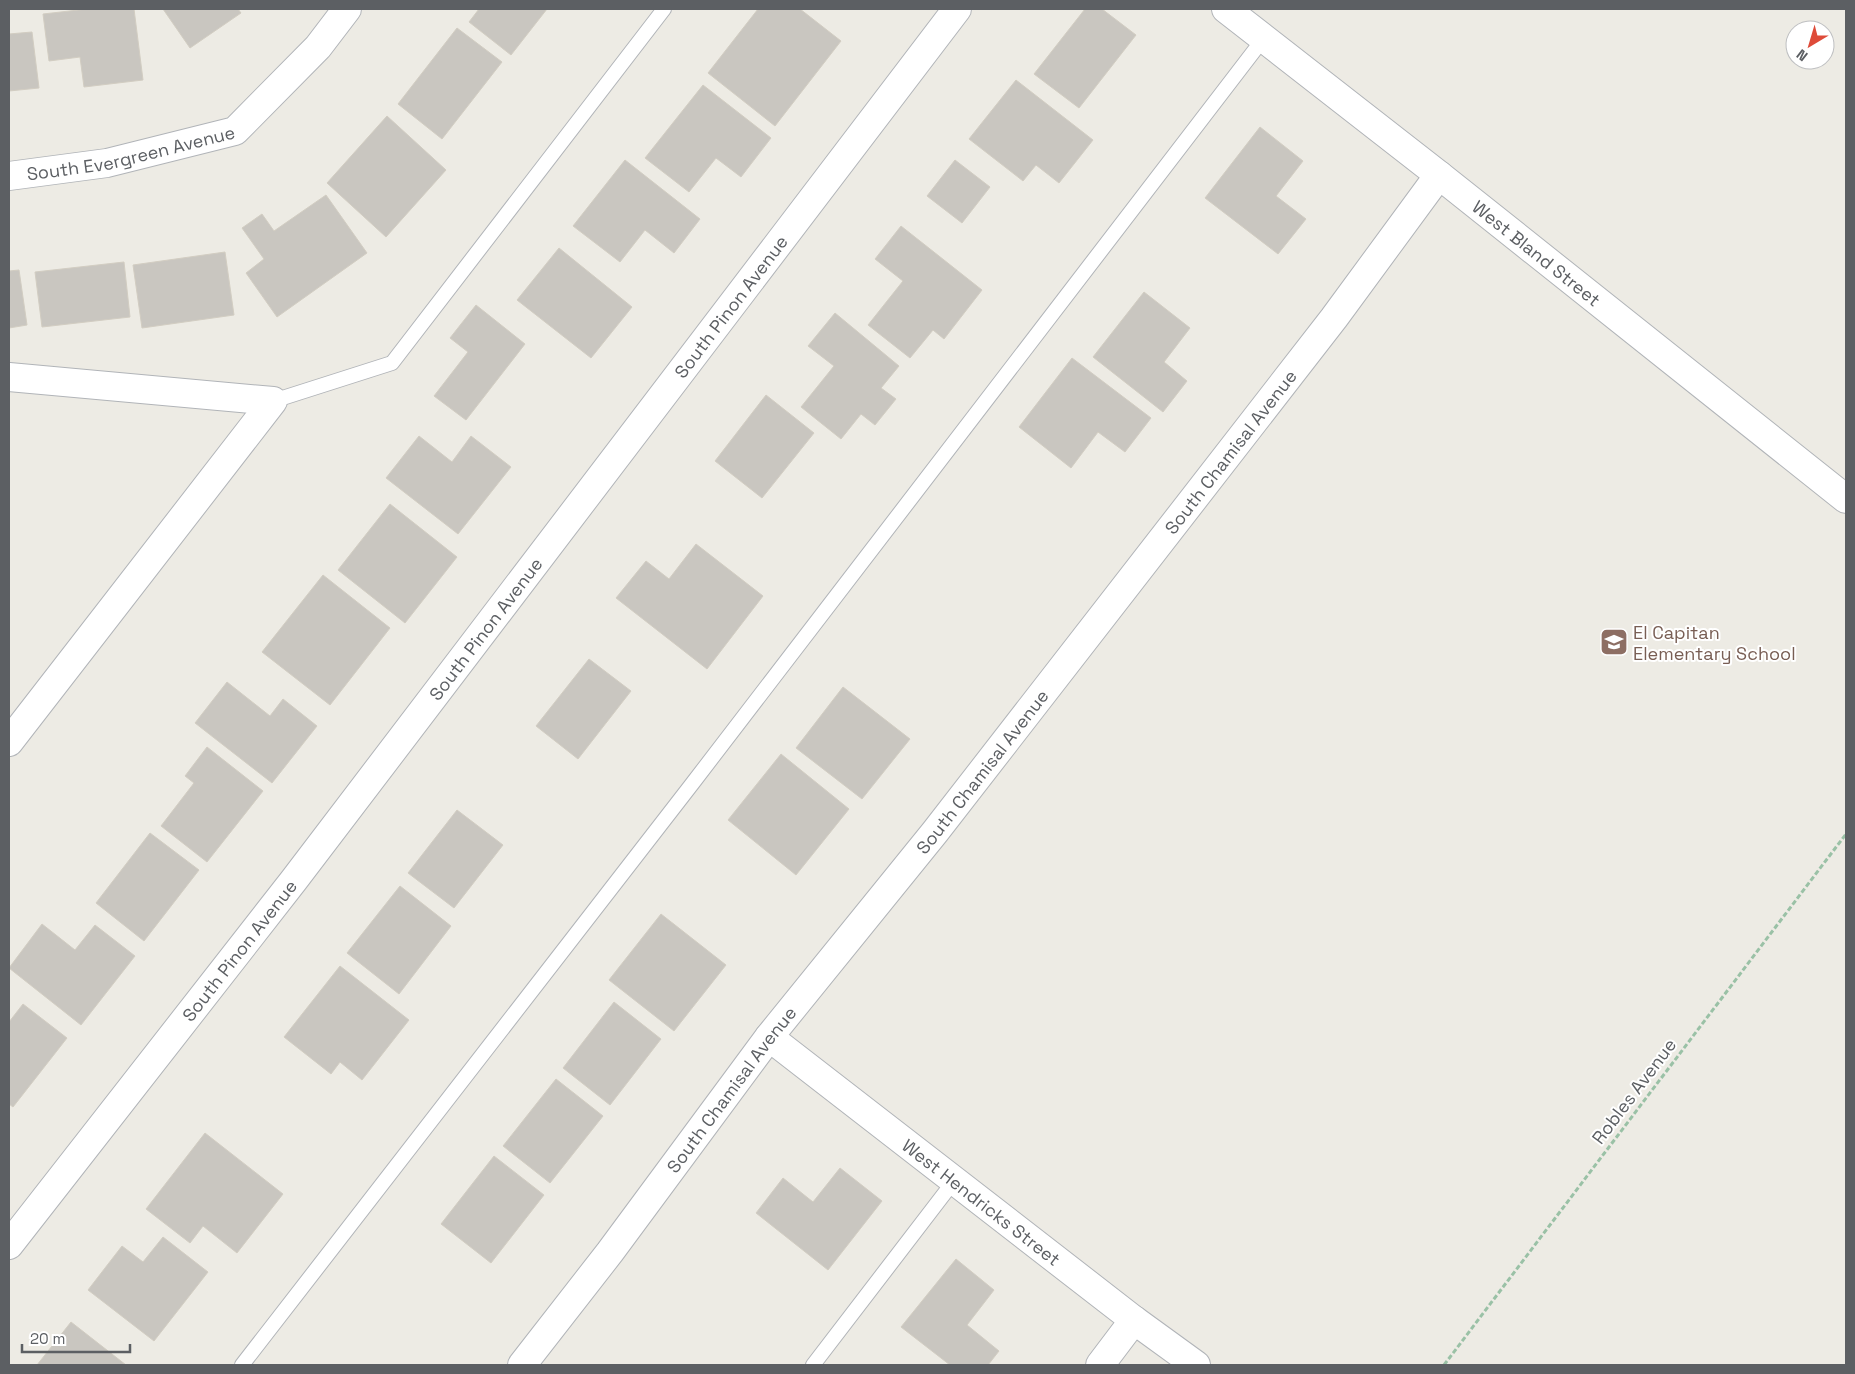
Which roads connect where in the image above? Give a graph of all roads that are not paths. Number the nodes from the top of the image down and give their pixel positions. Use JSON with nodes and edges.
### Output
{"nodes":[{"id":1,"x":347,"y":9,"type":"edge"},
{"id":2,"x":664,"y":9,"type":"edge"},
{"id":3,"x":957,"y":9,"type":"edge"},
{"id":4,"x":1226,"y":9,"type":"edge"},
{"id":5,"x":1264,"y":38,"type":"junction"},
{"id":6,"x":1438,"y":175,"type":"junction"},
{"id":7,"x":9,"y":176,"type":"edge"},
{"id":8,"x":9,"y":377,"type":"edge"},
{"id":9,"x":273,"y":401,"type":"junction"},
{"id":10,"x":1846,"y":499,"type":"edge"},
{"id":11,"x":9,"y":742,"type":"edge"},
{"id":12,"x":769,"y":1037,"type":"junction"},
{"id":13,"x":954,"y":1181,"type":"junction"},
{"id":14,"x":9,"y":1245,"type":"edge"},
{"id":15,"x":1134,"y":1320,"type":"junction"},
{"id":16,"x":242,"y":1365,"type":"edge"},
{"id":17,"x":522,"y":1365,"type":"edge"},
{"id":18,"x":813,"y":1365,"type":"edge"},
{"id":19,"x":1100,"y":1365,"type":"edge"},
{"id":20,"x":1196,"y":1365,"type":"edge"}],
"edges":[{"from":1,"to":7,"type":"street","name":"South Evergreen Avenue"},
{"from":2,"to":9,"type":"lane"},
{"from":3,"to":14,"type":"street","name":"South Pinon Avenue"},
{"from":4,"to":5,"type":"street","name":"West Bland Street"},
{"from":5,"to":6,"type":"street","name":"West Bland Street"},
{"from":5,"to":16,"type":"lane"},
{"from":6,"to":10,"type":"street","name":"West Bland Street"},
{"from":6,"to":12,"type":"street","name":"South Chamisal Avenue"},
{"from":8,"to":9,"type":"street"},
{"from":9,"to":11,"type":"street"},
{"from":12,"to":13,"type":"street","name":"West Hendricks Street"},
{"from":12,"to":17,"type":"street","name":"South Chamisal Avenue"},
{"from":13,"to":15,"type":"street","name":"West Hendricks Street"},
{"from":13,"to":18,"type":"lane"},
{"from":15,"to":19,"type":"street"},
{"from":15,"to":20,"type":"street","name":"West Hendricks Street"}]}
